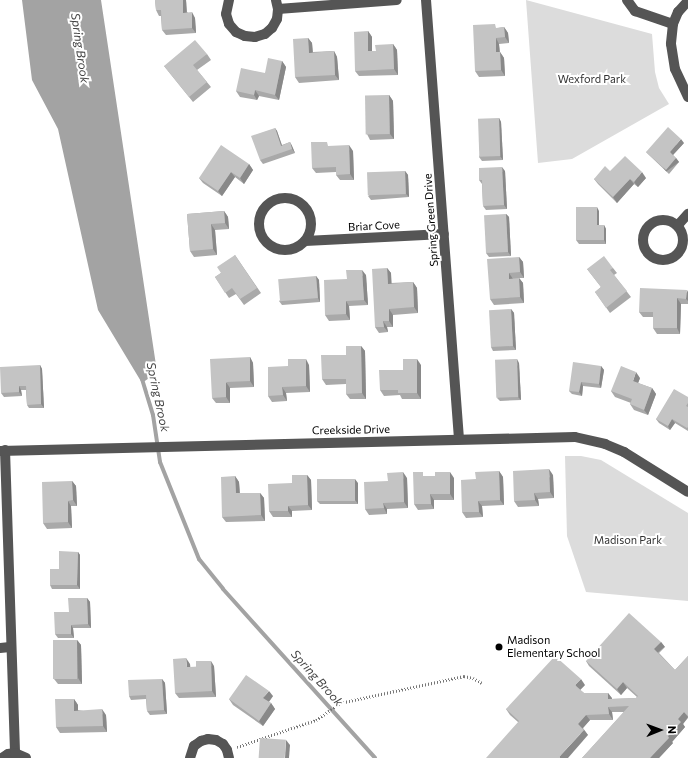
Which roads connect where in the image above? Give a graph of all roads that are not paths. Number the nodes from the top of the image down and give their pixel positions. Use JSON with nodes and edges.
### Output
{"nodes":[{"id":1,"x":229,"y":0,"type":"edge"},
{"id":2,"x":397,"y":0,"type":"edge"},
{"id":3,"x":426,"y":0,"type":"edge"},
{"id":4,"x":627,"y":0,"type":"edge"},
{"id":5,"x":683,"y":2,"type":"edge"},
{"id":6,"x":277,"y":4,"type":"edge"},
{"id":7,"x":673,"y":24,"type":"junction"},
{"id":8,"x":688,"y":97,"type":"edge"},
{"id":9,"x":688,"y":214,"type":"edge"},
{"id":10,"x":678,"y":225,"type":"junction"},
{"id":11,"x":444,"y":234,"type":"junction"},
{"id":12,"x":305,"y":241,"type":"junction"},
{"id":13,"x":459,"y":439,"type":"junction"},
{"id":14,"x":2,"y":450,"type":"edge"},
{"id":15,"x":688,"y":492,"type":"edge"},
{"id":16,"x":5,"y":647,"type":"edge"},
{"id":17,"x":15,"y":753,"type":"junction"},
{"id":18,"x":228,"y":754,"type":"edge"},
{"id":19,"x":2,"y":758,"type":"edge"},
{"id":20,"x":26,"y":758,"type":"edge"},
{"id":21,"x":190,"y":758,"type":"edge"}],
"edges":[{"from":1,"to":6,"type":"street"},
{"from":2,"to":6,"type":"street"},
{"from":3,"to":11,"type":"street","name":"Spring Green Drive"},
{"from":4,"to":7,"type":"street"},
{"from":5,"to":7,"type":"street"},
{"from":7,"to":8,"type":"street"},
{"from":9,"to":10,"type":"street"},
{"from":10,"to":10,"type":"street"},
{"from":11,"to":12,"type":"street","name":"Briar Cove"},
{"from":11,"to":13,"type":"street","name":"Spring Green Drive"},
{"from":12,"to":12,"type":"street","name":"Briar Cove"},
{"from":13,"to":14,"type":"street","name":"Creekside Drive"},
{"from":13,"to":15,"type":"street","name":"Creekside Drive"},
{"from":14,"to":16,"type":"street"},
{"from":16,"to":17,"type":"street"},
{"from":17,"to":19,"type":"street"},
{"from":17,"to":20,"type":"street"},
{"from":18,"to":21,"type":"street"}]}
